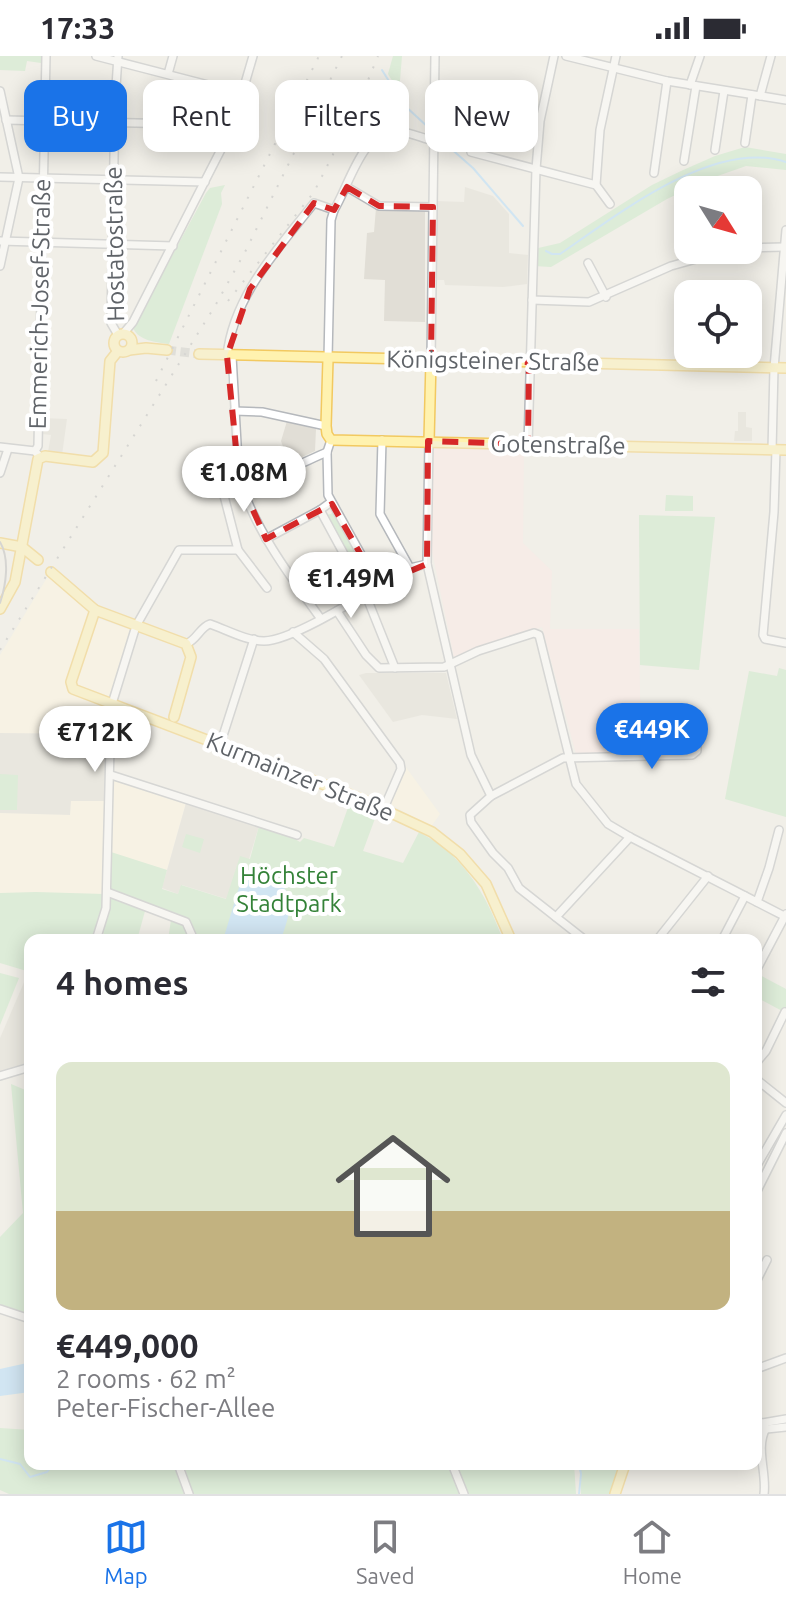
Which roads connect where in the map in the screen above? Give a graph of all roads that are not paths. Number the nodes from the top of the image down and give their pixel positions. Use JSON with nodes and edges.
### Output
{"nodes":[{"id":1,"x":46,"y":56,"type":"edge"},
{"id":2,"x":96,"y":56,"type":"edge"},
{"id":3,"x":173,"y":56,"type":"edge"},
{"id":4,"x":253,"y":56,"type":"edge"},
{"id":5,"x":435,"y":56,"type":"edge"},
{"id":6,"x":554,"y":56,"type":"edge"},
{"id":7,"x":566,"y":56,"type":"edge"},
{"id":8,"x":616,"y":56,"type":"edge"},
{"id":9,"x":700,"y":56,"type":"edge"},
{"id":10,"x":771,"y":56,"type":"edge"},
{"id":11,"x":118,"y":59,"type":"edge"},
{"id":12,"x":612,"y":68,"type":"junction"},
{"id":13,"x":168,"y":74,"type":"junction"},
{"id":14,"x":45,"y":80,"type":"edge"},
{"id":15,"x":117,"y":80,"type":"edge"},
{"id":16,"x":190,"y":80,"type":"edge"},
{"id":17,"x":247,"y":80,"type":"edge"},
{"id":18,"x":435,"y":80,"type":"edge"},
{"id":19,"x":667,"y":81,"type":"junction"},
{"id":20,"x":693,"y":86,"type":"junction"},
{"id":21,"x":0,"y":91,"type":"edge"},
{"id":22,"x":724,"y":91,"type":"junction"},
{"id":23,"x":756,"y":96,"type":"junction"},
{"id":24,"x":786,"y":100,"type":"edge"},
{"id":25,"x":4,"y":116,"type":"edge"},
{"id":26,"x":24,"y":119,"type":"edge"},
{"id":27,"x":425,"y":138,"type":"edge"},
{"id":28,"x":745,"y":143,"type":"dead end"},
{"id":29,"x":715,"y":150,"type":"dead end"},
{"id":30,"x":42,"y":152,"type":"edge"},
{"id":31,"x":114,"y":152,"type":"edge"},
{"id":32,"x":220,"y":152,"type":"edge"},
{"id":33,"x":434,"y":152,"type":"edge"},
{"id":34,"x":471,"y":152,"type":"dead end"},
{"id":35,"x":684,"y":161,"type":"dead end"},
{"id":36,"x":536,"y":169,"type":"junction"},
{"id":37,"x":654,"y":173,"type":"dead end"},
{"id":38,"x":0,"y":177,"type":"edge"},
{"id":39,"x":19,"y":178,"type":"junction"},
{"id":40,"x":42,"y":178,"type":"junction"},
{"id":41,"x":114,"y":180,"type":"junction"},
{"id":42,"x":205,"y":182,"type":"junction"},
{"id":43,"x":596,"y":185,"type":"junction"},
{"id":44,"x":347,"y":187,"type":"junction"},
{"id":45,"x":610,"y":204,"type":"dead end"},
{"id":46,"x":433,"y":207,"type":"junction"},
{"id":47,"x":334,"y":210,"type":"junction"},
{"id":48,"x":786,"y":230,"type":"edge"},
{"id":49,"x":3,"y":241,"type":"edge"},
{"id":50,"x":41,"y":242,"type":"junction"},
{"id":51,"x":112,"y":244,"type":"junction"},
{"id":52,"x":173,"y":246,"type":"junction"},
{"id":53,"x":784,"y":247,"type":"junction"},
{"id":54,"x":762,"y":248,"type":"edge"},
{"id":55,"x":588,"y":263,"type":"dead end"},
{"id":56,"x":678,"y":264,"type":"edge"},
{"id":57,"x":0,"y":266,"type":"edge"},
{"id":58,"x":606,"y":297,"type":"junction"},
{"id":59,"x":532,"y":300,"type":"junction"},
{"id":60,"x":125,"y":341,"type":"junction"},
{"id":61,"x":167,"y":350,"type":"tunnel mouth"},
{"id":62,"x":199,"y":354,"type":"tunnel mouth"},
{"id":63,"x":229,"y":356,"type":"junction"},
{"id":64,"x":328,"y":359,"type":"junction"},
{"id":65,"x":431,"y":360,"type":"junction"},
{"id":66,"x":529,"y":362,"type":"junction"},
{"id":67,"x":774,"y":368,"type":"junction"},
{"id":68,"x":786,"y":368,"type":"edge"},
{"id":69,"x":234,"y":411,"type":"junction"},
{"id":70,"x":326,"y":426,"type":"junction"},
{"id":71,"x":331,"y":440,"type":"junction"},
{"id":72,"x":382,"y":440,"type":"junction"},
{"id":73,"x":429,"y":441,"type":"junction"},
{"id":74,"x":528,"y":444,"type":"junction"},
{"id":75,"x":4,"y":448,"type":"edge"},
{"id":76,"x":778,"y":450,"type":"edge"},
{"id":77,"x":327,"y":452,"type":"junction"},
{"id":78,"x":38,"y":454,"type":"junction"},
{"id":79,"x":0,"y":473,"type":"edge"},
{"id":80,"x":239,"y":479,"type":"junction"},
{"id":81,"x":331,"y":502,"type":"junction"},
{"id":82,"x":320,"y":510,"type":"junction"},
{"id":83,"x":266,"y":539,"type":"junction"},
{"id":84,"x":0,"y":543,"type":"edge"},
{"id":85,"x":22,"y":547,"type":"junction"},
{"id":86,"x":238,"y":550,"type":"junction"},
{"id":87,"x":427,"y":564,"type":"junction"},
{"id":88,"x":410,"y":568,"type":"junction"},
{"id":89,"x":18,"y":571,"type":"junction"},
{"id":90,"x":51,"y":572,"type":"dead end"},
{"id":91,"x":378,"y":585,"type":"junction"},
{"id":92,"x":267,"y":588,"type":"dead end"},
{"id":93,"x":365,"y":593,"type":"junction"},
{"id":94,"x":0,"y":609,"type":"edge"},
{"id":95,"x":95,"y":610,"type":"junction"},
{"id":96,"x":337,"y":611,"type":"junction"},
{"id":97,"x":321,"y":619,"type":"junction"},
{"id":98,"x":136,"y":626,"type":"junction"},
{"id":99,"x":293,"y":632,"type":"junction"},
{"id":100,"x":201,"y":633,"type":"junction"},
{"id":101,"x":254,"y":639,"type":"junction"},
{"id":102,"x":786,"y":643,"type":"edge"},
{"id":103,"x":186,"y":644,"type":"junction"},
{"id":104,"x":191,"y":657,"type":"junction"},
{"id":105,"x":450,"y":665,"type":"junction"},
{"id":106,"x":395,"y":668,"type":"junction"},
{"id":107,"x":112,"y":704,"type":"junction"},
{"id":108,"x":174,"y":717,"type":"junction"},
{"id":109,"x":160,"y":722,"type":"junction"},
{"id":110,"x":182,"y":730,"type":"junction"},
{"id":111,"x":697,"y":739,"type":"dead end"},
{"id":112,"x":220,"y":745,"type":"junction"},
{"id":113,"x":569,"y":757,"type":"junction"},
{"id":114,"x":111,"y":775,"type":"junction"},
{"id":115,"x":491,"y":796,"type":"junction"},
{"id":116,"x":384,"y":808,"type":"junction"},
{"id":117,"x":779,"y":830,"type":"dead end"},
{"id":118,"x":297,"y":835,"type":"dead end"},
{"id":119,"x":630,"y":837,"type":"junction"},
{"id":120,"x":708,"y":876,"type":"junction"},
{"id":121,"x":107,"y":892,"type":"junction"},
{"id":122,"x":745,"y":896,"type":"junction"},
{"id":123,"x":757,"y":902,"type":"junction"},
{"id":124,"x":786,"y":916,"type":"edge"},
{"id":125,"x":556,"y":917,"type":"junction"},
{"id":126,"x":98,"y":934,"type":"edge"},
{"id":127,"x":191,"y":934,"type":"edge"},
{"id":128,"x":508,"y":934,"type":"edge"},
{"id":129,"x":577,"y":934,"type":"edge"},
{"id":130,"x":662,"y":934,"type":"edge"},
{"id":131,"x":725,"y":934,"type":"edge"},
{"id":132,"x":762,"y":960,"type":"edge"},
{"id":133,"x":785,"y":1012,"type":"edge"},
{"id":134,"x":762,"y":1056,"type":"edge"},
{"id":135,"x":24,"y":1069,"type":"edge"},
{"id":136,"x":0,"y":1076,"type":"edge"},
{"id":137,"x":762,"y":1084,"type":"edge"},
{"id":138,"x":786,"y":1103,"type":"edge"},
{"id":139,"x":786,"y":1115,"type":"edge"},
{"id":140,"x":786,"y":1133,"type":"edge"},
{"id":141,"x":768,"y":1146,"type":"junction"},
{"id":142,"x":776,"y":1153,"type":"junction"},
{"id":143,"x":762,"y":1156,"type":"edge"},
{"id":144,"x":762,"y":1181,"type":"edge"},
{"id":145,"x":767,"y":1260,"type":"dead end"},
{"id":146,"x":762,"y":1270,"type":"edge"},
{"id":147,"x":0,"y":1309,"type":"edge"},
{"id":148,"x":24,"y":1317,"type":"edge"},
{"id":149,"x":786,"y":1358,"type":"edge"},
{"id":150,"x":762,"y":1367,"type":"edge"},
{"id":151,"x":786,"y":1419,"type":"edge"},
{"id":152,"x":762,"y":1423,"type":"edge"},
{"id":153,"x":786,"y":1427,"type":"edge"},
{"id":154,"x":766,"y":1428,"type":"junction"},
{"id":155,"x":762,"y":1429,"type":"edge"},
{"id":156,"x":762,"y":1436,"type":"edge"},
{"id":157,"x":762,"y":1462,"type":"edge"},
{"id":158,"x":180,"y":1470,"type":"edge"},
{"id":159,"x":454,"y":1470,"type":"edge"},
{"id":160,"x":623,"y":1470,"type":"edge"},
{"id":161,"x":189,"y":1494,"type":"edge"},
{"id":162,"x":464,"y":1494,"type":"edge"},
{"id":163,"x":615,"y":1494,"type":"edge"},
{"id":164,"x":764,"y":1494,"type":"edge"}],
"edges":[{"from":1,"to":14,"type":"street","name":"Emmerich-Josef-Straße"},
{"from":2,"to":11,"type":"street"},
{"from":3,"to":13,"type":"street"},
{"from":4,"to":17,"type":"street"},
{"from":5,"to":18,"type":"street"},
{"from":6,"to":36,"type":"street"},
{"from":7,"to":12,"type":"street"},
{"from":8,"to":12,"type":"street"},
{"from":9,"to":20,"type":"street"},
{"from":10,"to":23,"type":"street"},
{"from":11,"to":13,"type":"street"},
{"from":11,"to":15,"type":"street","name":"Hostatostraße"},
{"from":12,"to":19,"type":"street"},
{"from":12,"to":43,"type":"street"},
{"from":13,"to":16,"type":"street"},
{"from":19,"to":20,"type":"street"},
{"from":19,"to":37,"type":"street"},
{"from":20,"to":22,"type":"street"},
{"from":20,"to":35,"type":"street"},
{"from":21,"to":25,"type":"street"},
{"from":22,"to":23,"type":"street"},
{"from":22,"to":29,"type":"street"},
{"from":23,"to":24,"type":"street"},
{"from":23,"to":28,"type":"street"},
{"from":25,"to":26,"type":"street"},
{"from":25,"to":39,"type":"street"},
{"from":27,"to":44,"type":"street"},
{"from":30,"to":40,"type":"street","name":"Emmerich-Josef-Straße"},
{"from":31,"to":41,"type":"street","name":"Hostatostraße"},
{"from":32,"to":42,"type":"street"},
{"from":33,"to":46,"type":"street"},
{"from":34,"to":36,"type":"street"},
{"from":36,"to":43,"type":"street"},
{"from":36,"to":59,"type":"street"},
{"from":38,"to":39,"type":"street"},
{"from":39,"to":40,"type":"street"},
{"from":39,"to":49,"type":"street"},
{"from":40,"to":41,"type":"street"},
{"from":40,"to":50,"type":"street","name":"Emmerich-Josef-Straße"},
{"from":41,"to":42,"type":"street"},
{"from":41,"to":51,"type":"street","name":"Hostatostraße"},
{"from":42,"to":52,"type":"street"},
{"from":43,"to":45,"type":"street"},
{"from":44,"to":46,"type":"street"},
{"from":44,"to":47,"type":"street"},
{"from":46,"to":65,"type":"street"},
{"from":47,"to":63,"type":"street"},
{"from":47,"to":64,"type":"street"},
{"from":48,"to":53,"type":"street"},
{"from":49,"to":50,"type":"street"},
{"from":49,"to":57,"type":"street"},
{"from":50,"to":51,"type":"street"},
{"from":50,"to":78,"type":"street","name":"Emmerich-Josef-Straße"},
{"from":51,"to":52,"type":"street"},
{"from":51,"to":60,"type":"street","name":"Hostatostraße"},
{"from":52,"to":60,"type":"street"},
{"from":53,"to":54,"type":"street"},
{"from":53,"to":67,"type":"street"},
{"from":55,"to":58,"type":"street"},
{"from":56,"to":58,"type":"street"},
{"from":58,"to":59,"type":"street"},
{"from":59,"to":66,"type":"street"},
{"from":60,"to":61,"type":"main road"},
{"from":60,"to":78,"type":"main road"},
{"from":62,"to":63,"type":"main road","name":"Königsteiner Straße"},
{"from":63,"to":64,"type":"main road","name":"Königsteiner Straße"},
{"from":63,"to":69,"type":"street"},
{"from":64,"to":65,"type":"main road","name":"Königsteiner Straße"},
{"from":64,"to":70,"type":"main road"},
{"from":65,"to":66,"type":"main road","name":"Königsteiner Straße"},
{"from":65,"to":73,"type":"main road"},
{"from":66,"to":67,"type":"main road","name":"Königsteiner Straße"},
{"from":66,"to":74,"type":"street"},
{"from":67,"to":68,"type":"main road","name":"Königsteiner Straße"},
{"from":67,"to":76,"type":"street"},
{"from":69,"to":70,"type":"street"},
{"from":69,"to":80,"type":"street"},
{"from":70,"to":71,"type":"main road"},
{"from":71,"to":72,"type":"main road","name":"Gotenstraße"},
{"from":71,"to":77,"type":"street"},
{"from":72,"to":73,"type":"main road","name":"Gotenstraße"},
{"from":72,"to":88,"type":"street"},
{"from":73,"to":74,"type":"main road","name":"Gotenstraße"},
{"from":73,"to":87,"type":"street"},
{"from":74,"to":76,"type":"main road","name":"Gotenstraße"},
{"from":75,"to":78,"type":"street"},
{"from":75,"to":79,"type":"street"},
{"from":76,"to":102,"type":"street"},
{"from":77,"to":80,"type":"street"},
{"from":77,"to":81,"type":"street"},
{"from":78,"to":85,"type":"main road","name":"Emmerich-Josef-Straße"},
{"from":80,"to":83,"type":"street"},
{"from":80,"to":86,"type":"street"},
{"from":81,"to":82,"type":"street"},
{"from":81,"to":91,"type":"street"},
{"from":82,"to":83,"type":"street"},
{"from":82,"to":93,"type":"street"},
{"from":83,"to":97,"type":"street"},
{"from":84,"to":85,"type":"main road"},
{"from":85,"to":89,"type":"main road"},
{"from":85,"to":89,"type":"main road"},
{"from":86,"to":92,"type":"street"},
{"from":86,"to":98,"type":"street"},
{"from":87,"to":88,"type":"street"},
{"from":87,"to":105,"type":"street"},
{"from":88,"to":91,"type":"street"},
{"from":89,"to":94,"type":"main road"},
{"from":90,"to":95,"type":"main road"},
{"from":91,"to":93,"type":"street"},
{"from":93,"to":96,"type":"street"},
{"from":93,"to":106,"type":"street"},
{"from":95,"to":98,"type":"main road"},
{"from":95,"to":107,"type":"main road","name":"Kurmainzer Straße"},
{"from":96,"to":97,"type":"street"},
{"from":96,"to":106,"type":"street"},
{"from":97,"to":99,"type":"street"},
{"from":98,"to":103,"type":"main road"},
{"from":98,"to":107,"type":"street"},
{"from":99,"to":101,"type":"street"},
{"from":99,"to":116,"type":"street"},
{"from":100,"to":101,"type":"street"},
{"from":100,"to":103,"type":"street"},
{"from":100,"to":104,"type":"street"},
{"from":101,"to":112,"type":"street"},
{"from":103,"to":104,"type":"main road"},
{"from":104,"to":108,"type":"main road"},
{"from":105,"to":106,"type":"street"},
{"from":105,"to":113,"type":"street"},
{"from":105,"to":115,"type":"street"},
{"from":107,"to":109,"type":"main road","name":"Kurmainzer Straße"},
{"from":107,"to":114,"type":"street"},
{"from":108,"to":109,"type":"main road"},
{"from":108,"to":110,"type":"main road"},
{"from":109,"to":110,"type":"main road","name":"Kurmainzer Straße"},
{"from":110,"to":112,"type":"main road","name":"Kurmainzer Straße"},
{"from":111,"to":113,"type":"street"},
{"from":112,"to":116,"type":"main road","name":"Kurmainzer Straße"},
{"from":113,"to":115,"type":"street"},
{"from":113,"to":119,"type":"street"},
{"from":114,"to":118,"type":"street"},
{"from":114,"to":121,"type":"street"},
{"from":115,"to":125,"type":"street"},
{"from":116,"to":128,"type":"main road","name":"Kurmainzer Straße"},
{"from":117,"to":123,"type":"street"},
{"from":119,"to":120,"type":"street"},
{"from":119,"to":125,"type":"street"},
{"from":120,"to":122,"type":"street"},
{"from":120,"to":130,"type":"street"},
{"from":121,"to":126,"type":"street"},
{"from":121,"to":127,"type":"street"},
{"from":122,"to":123,"type":"street"},
{"from":122,"to":131,"type":"street"},
{"from":123,"to":124,"type":"street"},
{"from":124,"to":132,"type":"street"},
{"from":125,"to":129,"type":"street"},
{"from":133,"to":134,"type":"street"},
{"from":135,"to":136,"type":"street"},
{"from":137,"to":138,"type":"street"},
{"from":139,"to":141,"type":"street"},
{"from":140,"to":142,"type":"street"},
{"from":141,"to":142,"type":"street"},
{"from":141,"to":143,"type":"street"},
{"from":142,"to":144,"type":"street"},
{"from":145,"to":146,"type":"street"},
{"from":147,"to":148,"type":"street"},
{"from":149,"to":150,"type":"street"},
{"from":151,"to":152,"type":"street"},
{"from":153,"to":154,"type":"street"},
{"from":154,"to":155,"type":"street"},
{"from":154,"to":156,"type":"street"},
{"from":157,"to":164,"type":"street"},
{"from":158,"to":161,"type":"street"},
{"from":159,"to":162,"type":"street"},
{"from":160,"to":163,"type":"main road"}]}
